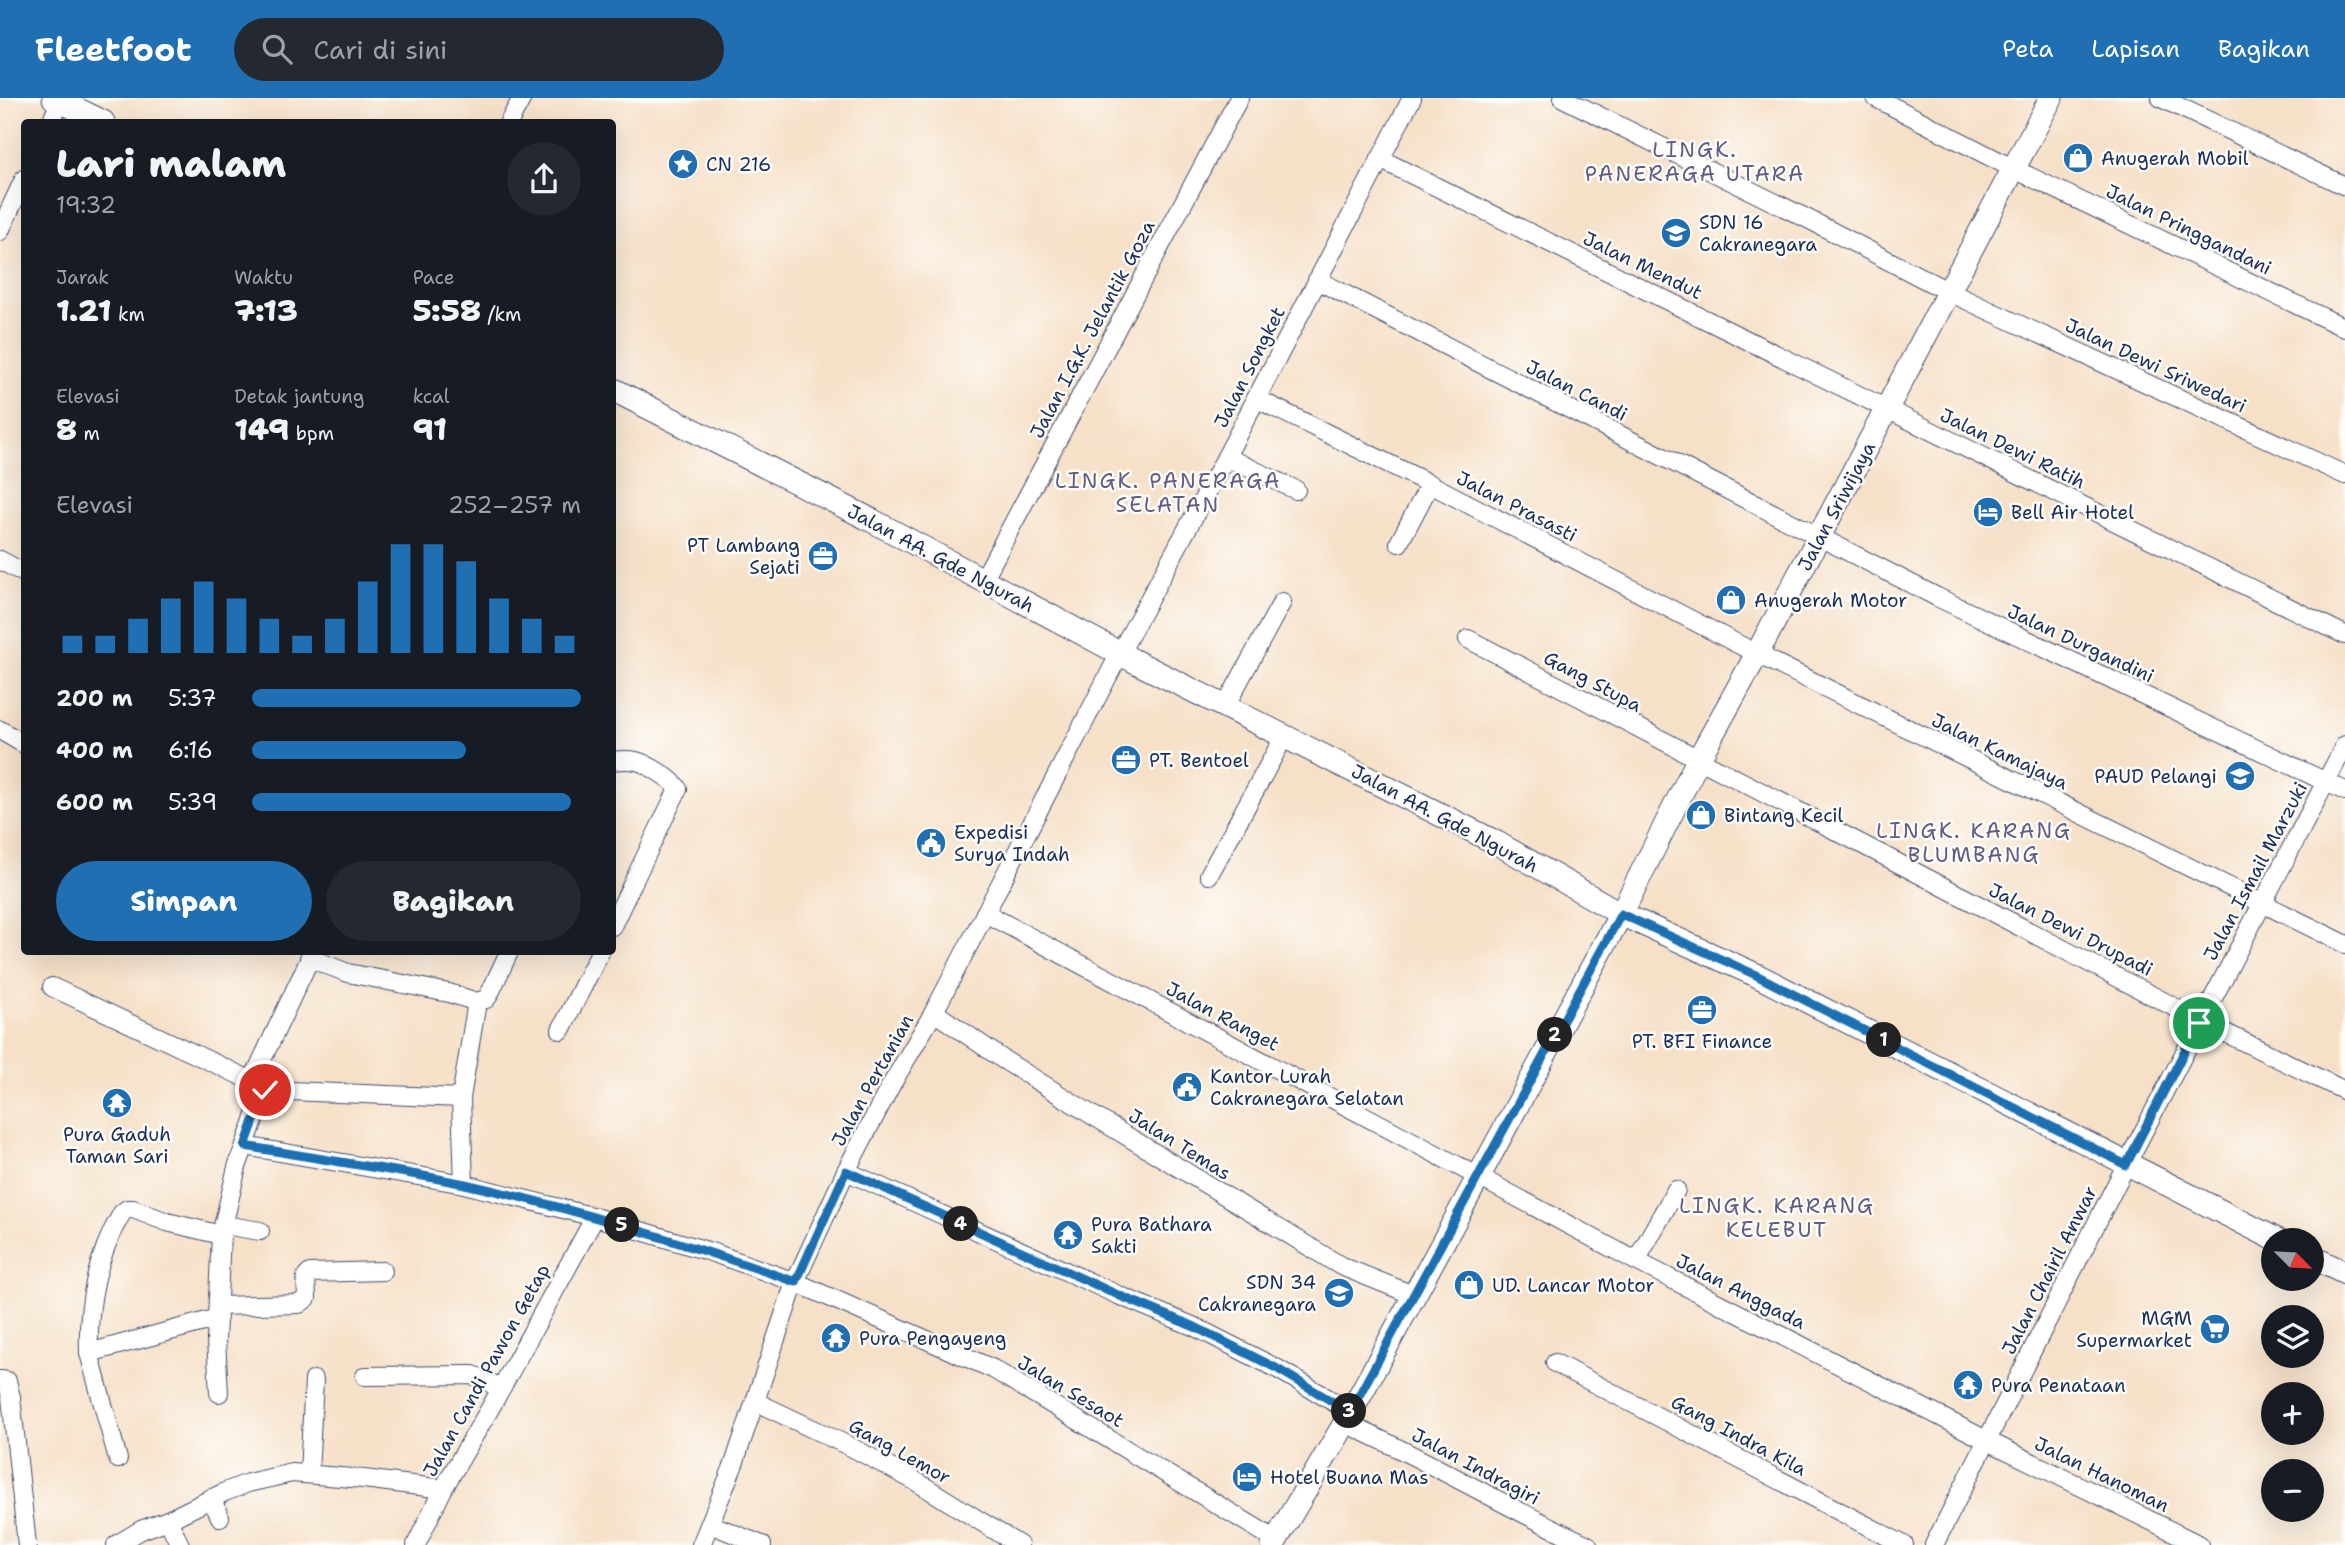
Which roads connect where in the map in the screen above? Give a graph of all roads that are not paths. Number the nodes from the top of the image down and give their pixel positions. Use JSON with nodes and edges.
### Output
{"nodes":[{"id":1,"x":522,"y":98,"type":"edge"},
{"id":2,"x":1239,"y":98,"type":"edge"},
{"id":3,"x":1412,"y":98,"type":"edge"},
{"id":4,"x":1563,"y":98,"type":"edge"},
{"id":5,"x":1876,"y":98,"type":"edge"},
{"id":6,"x":2051,"y":98,"type":"edge"},
{"id":7,"x":2161,"y":98,"type":"edge"},
{"id":8,"x":59,"y":99,"type":"edge"},
{"id":9,"x":52,"y":119,"type":"edge"},
{"id":10,"x":97,"y":119,"type":"edge"},
{"id":11,"x":511,"y":119,"type":"edge"},
{"id":12,"x":1380,"y":159,"type":"junction"},
{"id":13,"x":2014,"y":169,"type":"junction"},
{"id":14,"x":21,"y":185,"type":"edge"},
{"id":15,"x":2345,"y":186,"type":"edge"},
{"id":16,"x":0,"y":231,"type":"edge"},
{"id":17,"x":1317,"y":280,"type":"junction"},
{"id":18,"x":1949,"y":292,"type":"junction"},
{"id":19,"x":2345,"y":328,"type":"edge"},
{"id":20,"x":616,"y":393,"type":"edge"},
{"id":21,"x":1255,"y":398,"type":"junction"},
{"id":22,"x":1888,"y":410,"type":"junction"},
{"id":23,"x":1226,"y":457,"type":"junction"},
{"id":24,"x":2345,"y":475,"type":"edge"},
{"id":25,"x":1430,"y":484,"type":"junction"},
{"id":26,"x":1296,"y":490,"type":"dead end"},
{"id":27,"x":1819,"y":537,"type":"junction"},
{"id":28,"x":1399,"y":543,"type":"dead end"},
{"id":29,"x":0,"y":560,"type":"edge"},
{"id":30,"x":21,"y":571,"type":"edge"},
{"id":31,"x":982,"y":580,"type":"junction"},
{"id":32,"x":1282,"y":602,"type":"dead end"},
{"id":33,"x":2345,"y":635,"type":"edge"},
{"id":34,"x":1468,"y":639,"type":"dead end"},
{"id":35,"x":1120,"y":653,"type":"junction"},
{"id":36,"x":1757,"y":654,"type":"junction"},
{"id":37,"x":1226,"y":705,"type":"junction"},
{"id":38,"x":0,"y":730,"type":"edge"},
{"id":39,"x":1285,"y":735,"type":"junction"},
{"id":40,"x":21,"y":742,"type":"edge"},
{"id":41,"x":2345,"y":745,"type":"edge"},
{"id":42,"x":1698,"y":760,"type":"junction"},
{"id":43,"x":616,"y":761,"type":"edge"},
{"id":44,"x":2326,"y":782,"type":"junction"},
{"id":45,"x":2345,"y":791,"type":"edge"},
{"id":46,"x":1209,"y":875,"type":"dead end"},
{"id":47,"x":2262,"y":904,"type":"junction"},
{"id":48,"x":985,"y":913,"type":"junction"},
{"id":49,"x":1621,"y":914,"type":"junction"},
{"id":50,"x":616,"y":918,"type":"edge"},
{"id":51,"x":2345,"y":944,"type":"edge"},
{"id":52,"x":311,"y":955,"type":"edge"},
{"id":53,"x":508,"y":955,"type":"edge"},
{"id":54,"x":598,"y":955,"type":"edge"},
{"id":55,"x":52,"y":988,"type":"dead end"},
{"id":56,"x":477,"y":1002,"type":"junction"},
{"id":57,"x":934,"y":1012,"type":"junction"},
{"id":58,"x":2200,"y":1020,"type":"junction"},
{"id":59,"x":561,"y":1030,"type":"dead end"},
{"id":60,"x":259,"y":1086,"type":"junction"},
{"id":61,"x":2345,"y":1091,"type":"edge"},
{"id":62,"x":461,"y":1098,"type":"junction"},
{"id":63,"x":245,"y":1146,"type":"junction"},
{"id":64,"x":2126,"y":1165,"type":"junction"},
{"id":65,"x":846,"y":1171,"type":"junction"},
{"id":66,"x":1478,"y":1177,"type":"junction"},
{"id":67,"x":464,"y":1184,"type":"junction"},
{"id":68,"x":1676,"y":1190,"type":"dead end"},
{"id":69,"x":595,"y":1217,"type":"junction"},
{"id":70,"x":222,"y":1230,"type":"junction"},
{"id":71,"x":260,"y":1231,"type":"dead end"},
{"id":72,"x":2261,"y":1232,"type":"edge"},
{"id":73,"x":1636,"y":1261,"type":"junction"},
{"id":74,"x":2324,"y":1263,"type":"edge"},
{"id":75,"x":383,"y":1271,"type":"dead end"},
{"id":76,"x":2345,"y":1273,"type":"edge"},
{"id":77,"x":796,"y":1282,"type":"junction"},
{"id":78,"x":1413,"y":1295,"type":"junction"},
{"id":79,"x":218,"y":1312,"type":"junction"},
{"id":80,"x":89,"y":1353,"type":"junction"},
{"id":81,"x":1555,"y":1363,"type":"dead end"},
{"id":82,"x":365,"y":1376,"type":"dead end"},
{"id":83,"x":0,"y":1380,"type":"edge"},
{"id":84,"x":314,"y":1380,"type":"dead end"},
{"id":85,"x":501,"y":1388,"type":"junction"},
{"id":86,"x":219,"y":1393,"type":"dead end"},
{"id":87,"x":755,"y":1402,"type":"junction"},
{"id":88,"x":1348,"y":1418,"type":"junction"},
{"id":89,"x":1986,"y":1440,"type":"junction"},
{"id":90,"x":118,"y":1459,"type":"dead end"},
{"id":91,"x":309,"y":1473,"type":"junction"},
{"id":92,"x":443,"y":1489,"type":"junction"},
{"id":93,"x":211,"y":1498,"type":"junction"},
{"id":94,"x":220,"y":1517,"type":"dead end"},
{"id":95,"x":168,"y":1520,"type":"junction"},
{"id":96,"x":710,"y":1524,"type":"junction"},
{"id":97,"x":1275,"y":1542,"type":"edge"},
{"id":98,"x":27,"y":1545,"type":"edge"},
{"id":99,"x":116,"y":1545,"type":"edge"},
{"id":100,"x":180,"y":1545,"type":"edge"},
{"id":101,"x":416,"y":1545,"type":"edge"},
{"id":102,"x":701,"y":1545,"type":"edge"},
{"id":103,"x":762,"y":1545,"type":"edge"},
{"id":104,"x":1019,"y":1545,"type":"edge"},
{"id":105,"x":1588,"y":1545,"type":"edge"},
{"id":106,"x":1904,"y":1545,"type":"edge"},
{"id":107,"x":1934,"y":1545,"type":"edge"},
{"id":108,"x":2200,"y":1545,"type":"edge"}],
"edges":[{"from":1,"to":11,"type":"street"},
{"from":2,"to":31,"type":"street","name":"Jalan I.G.K. Jelantik Goza"},
{"from":3,"to":12,"type":"street","name":"Jalan Songket"},
{"from":4,"to":18,"type":"street","name":"Jalan Dewi Sriwedari"},
{"from":5,"to":13,"type":"street","name":"Jalan Pringgandani"},
{"from":6,"to":13,"type":"main road","name":"Jalan Sriwijaya"},
{"from":7,"to":15,"type":"street"},
{"from":8,"to":9,"type":"street"},
{"from":8,"to":10,"type":"main road"},
{"from":12,"to":17,"type":"street","name":"Jalan Songket"},
{"from":12,"to":22,"type":"street","name":"Jalan Mendut"},
{"from":13,"to":18,"type":"main road","name":"Jalan Sriwijaya"},
{"from":13,"to":19,"type":"street","name":"Jalan Pringgandani"},
{"from":14,"to":16,"type":"street"},
{"from":17,"to":21,"type":"street","name":"Jalan Songket"},
{"from":17,"to":27,"type":"street","name":"Jalan Candi"},
{"from":18,"to":22,"type":"main road","name":"Jalan Sriwijaya"},
{"from":18,"to":24,"type":"street","name":"Jalan Dewi Sriwedari"},
{"from":20,"to":31,"type":"main road","name":"Jalan AA. Gde Ngurah"},
{"from":21,"to":23,"type":"street","name":"Jalan Songket"},
{"from":21,"to":25,"type":"street","name":"Jalan Prasasti"},
{"from":22,"to":27,"type":"main road","name":"Jalan Sriwijaya"},
{"from":22,"to":33,"type":"street","name":"Jalan Dewi Ratih"},
{"from":23,"to":26,"type":"street"},
{"from":23,"to":35,"type":"street","name":"Jalan Songket"},
{"from":25,"to":28,"type":"street"},
{"from":25,"to":36,"type":"street","name":"Jalan Prasasti"},
{"from":27,"to":36,"type":"main road","name":"Jalan Sriwijaya"},
{"from":27,"to":44,"type":"street","name":"Jalan Durgandini"},
{"from":29,"to":30,"type":"street"},
{"from":31,"to":35,"type":"main road","name":"Jalan AA. Gde Ngurah"},
{"from":32,"to":37,"type":"street"},
{"from":34,"to":42,"type":"street","name":"Gang Stupa"},
{"from":35,"to":37,"type":"main road","name":"Jalan AA. Gde Ngurah"},
{"from":35,"to":48,"type":"street","name":"Jalan Pertanian"},
{"from":36,"to":42,"type":"main road","name":"Jalan Sriwijaya"},
{"from":36,"to":47,"type":"street","name":"Jalan Kamajaya"},
{"from":37,"to":39,"type":"main road","name":"Jalan AA. Gde Ngurah"},
{"from":38,"to":40,"type":"street"},
{"from":39,"to":46,"type":"street"},
{"from":39,"to":49,"type":"main road","name":"Jalan AA. Gde Ngurah"},
{"from":41,"to":44,"type":"street","name":"Jalan Ismail Marzuki"},
{"from":42,"to":49,"type":"main road","name":"Jalan Sriwijaya"},
{"from":42,"to":58,"type":"street","name":"Jalan Dewi Drupadi"},
{"from":43,"to":50,"type":"street"},
{"from":44,"to":45,"type":"street","name":"Jalan Durgandini"},
{"from":44,"to":47,"type":"street","name":"Jalan Ismail Marzuki"},
{"from":47,"to":51,"type":"street","name":"Jalan Kamajaya"},
{"from":47,"to":58,"type":"street","name":"Jalan Ismail Marzuki"},
{"from":48,"to":57,"type":"street","name":"Jalan Pertanian"},
{"from":48,"to":66,"type":"street","name":"Jalan Ranget"},
{"from":49,"to":64,"type":"main road","name":"Jalan AA. Gde Ngurah"},
{"from":49,"to":66,"type":"main road","name":"Jalan Sriwijaya"},
{"from":52,"to":56,"type":"street"},
{"from":52,"to":60,"type":"street"},
{"from":53,"to":56,"type":"street"},
{"from":54,"to":59,"type":"street"},
{"from":55,"to":60,"type":"street"},
{"from":56,"to":62,"type":"street"},
{"from":57,"to":65,"type":"street","name":"Jalan Pertanian"},
{"from":57,"to":78,"type":"street","name":"Jalan Temas"},
{"from":58,"to":61,"type":"street","name":"Jalan Dewi Drupadi"},
{"from":58,"to":64,"type":"street","name":"Jalan Ismail Marzuki"},
{"from":60,"to":62,"type":"street"},
{"from":60,"to":63,"type":"street"},
{"from":62,"to":67,"type":"street"},
{"from":63,"to":67,"type":"street","name":"Jalan Sesaot"},
{"from":63,"to":70,"type":"street"},
{"from":64,"to":72,"type":"main road","name":"Jalan AA. Gde Ngurah"},
{"from":64,"to":89,"type":"street","name":"Jalan Chairil Anwar"},
{"from":65,"to":77,"type":"street","name":"Jalan Pertanian"},
{"from":65,"to":88,"type":"street","name":"Jalan Indragiri"},
{"from":66,"to":73,"type":"street","name":"Jalan Anggada"},
{"from":66,"to":78,"type":"main road","name":"Jalan Sriwijaya"},
{"from":67,"to":69,"type":"street","name":"Jalan Sesaot"},
{"from":68,"to":73,"type":"street"},
{"from":69,"to":77,"type":"street","name":"Jalan Sesaot"},
{"from":69,"to":85,"type":"street","name":"Jalan Candi Pawon Getap"},
{"from":70,"to":71,"type":"street"},
{"from":70,"to":79,"type":"street"},
{"from":70,"to":80,"type":"street"},
{"from":73,"to":89,"type":"street","name":"Jalan Anggada"},
{"from":74,"to":76,"type":"main road"},
{"from":75,"to":79,"type":"street"},
{"from":77,"to":87,"type":"street","name":"Jalan Pertanian"},
{"from":77,"to":97,"type":"street","name":"Jalan Sesaot"},
{"from":78,"to":88,"type":"main road","name":"Jalan Sriwijaya"},
{"from":79,"to":80,"type":"street"},
{"from":79,"to":86,"type":"street"},
{"from":80,"to":90,"type":"street"},
{"from":81,"to":106,"type":"street","name":"Gang Indra Kila"},
{"from":82,"to":85,"type":"street"},
{"from":83,"to":98,"type":"street"},
{"from":84,"to":91,"type":"street"},
{"from":85,"to":92,"type":"street","name":"Jalan Candi Pawon Getap"},
{"from":87,"to":96,"type":"street","name":"Jalan Pertanian"},
{"from":87,"to":104,"type":"street","name":"Gang Lemor"},
{"from":88,"to":97,"type":"main road","name":"Jalan Sriwijaya"},
{"from":88,"to":105,"type":"street","name":"Jalan Indragiri"},
{"from":89,"to":107,"type":"street","name":"Jalan Chairil Anwar"},
{"from":89,"to":108,"type":"street","name":"Jalan Hanoman"},
{"from":91,"to":92,"type":"street"},
{"from":91,"to":93,"type":"street"},
{"from":92,"to":101,"type":"street","name":"Jalan Candi Pawon Getap"},
{"from":93,"to":94,"type":"street"},
{"from":93,"to":95,"type":"street"},
{"from":95,"to":99,"type":"street"},
{"from":95,"to":100,"type":"street"},
{"from":96,"to":102,"type":"street","name":"Jalan Pertanian"},
{"from":96,"to":103,"type":"street"}]}
